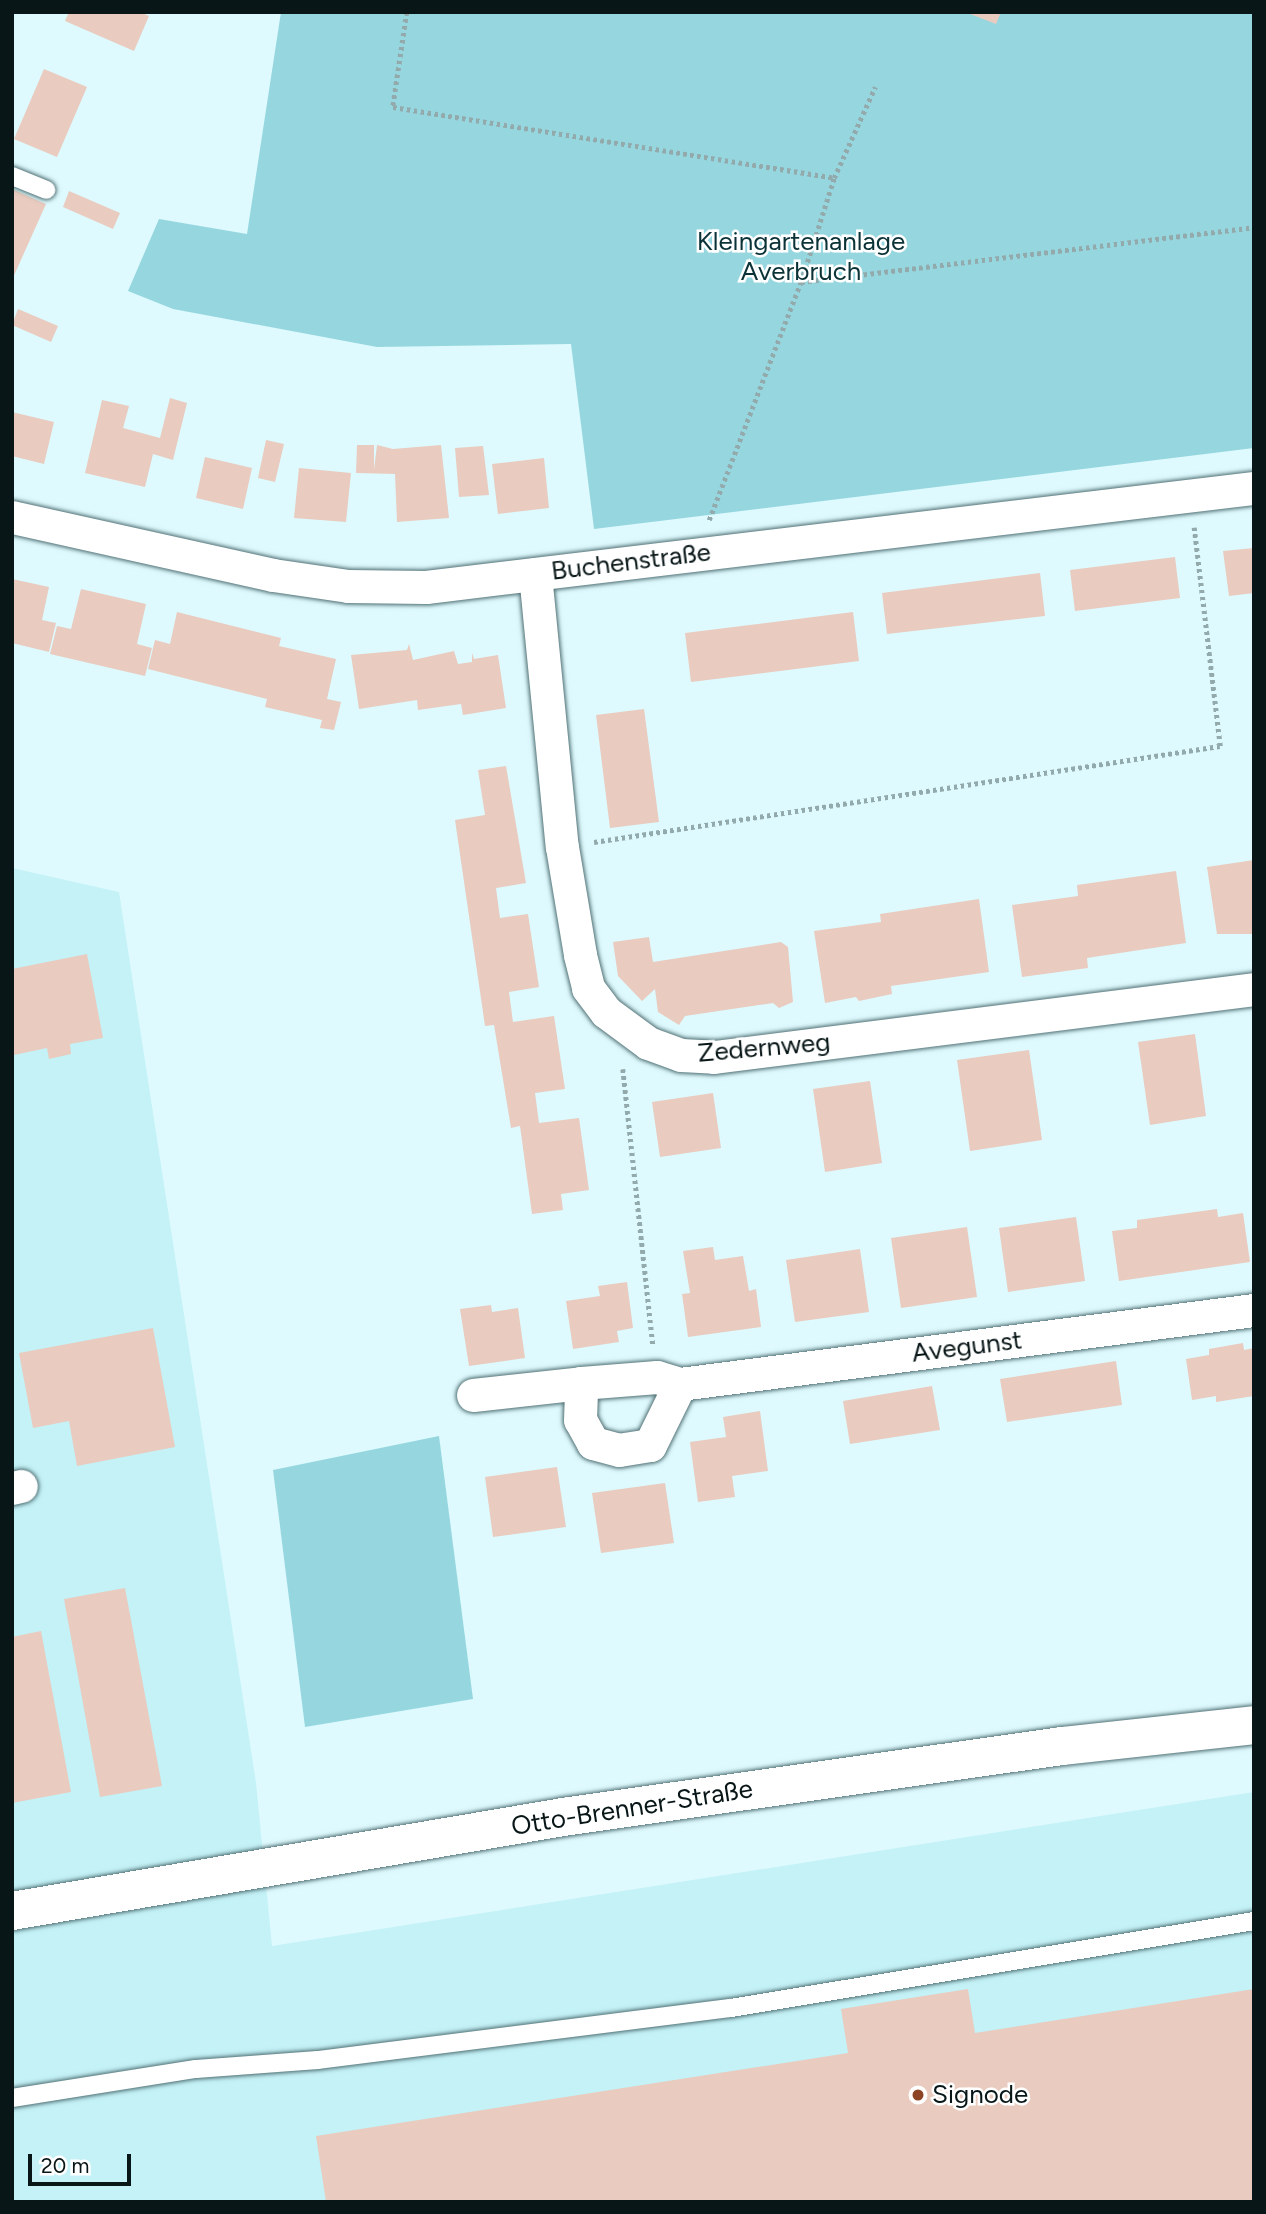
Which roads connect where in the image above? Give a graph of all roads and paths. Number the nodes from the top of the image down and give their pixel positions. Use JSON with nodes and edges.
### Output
{"nodes":[{"id":1,"x":407,"y":12,"type":"edge"},
{"id":2,"x":875,"y":87,"type":"dead end"},
{"id":3,"x":12,"y":176,"type":"edge"},
{"id":4,"x":834,"y":178,"type":"junction"},
{"id":5,"x":46,"y":190,"type":"dead end"},
{"id":6,"x":1254,"y":227,"type":"edge"},
{"id":7,"x":801,"y":282,"type":"junction"},
{"id":8,"x":1254,"y":488,"type":"edge"},
{"id":9,"x":1190,"y":495,"type":"junction"},
{"id":10,"x":12,"y":517,"type":"edge"},
{"id":11,"x":696,"y":554,"type":"junction"},
{"id":12,"x":535,"y":574,"type":"junction"},
{"id":13,"x":562,"y":847,"type":"junction"},
{"id":14,"x":1254,"y":989,"type":"edge"},
{"id":15,"x":618,"y":1025,"type":"junction"},
{"id":16,"x":1254,"y":1310,"type":"edge"},
{"id":17,"x":668,"y":1381,"type":"junction"},
{"id":18,"x":581,"y":1383,"type":"junction"},
{"id":19,"x":473,"y":1395,"type":"dead end"},
{"id":20,"x":1254,"y":1725,"type":"edge"},
{"id":21,"x":12,"y":1911,"type":"edge"},
{"id":22,"x":1254,"y":1921,"type":"edge"},
{"id":23,"x":12,"y":2098,"type":"edge"}],
"edges":[{"from":1,"to":4,"type":"path"},
{"from":2,"to":4,"type":"path"},
{"from":3,"to":5,"type":"lane"},
{"from":4,"to":7,"type":"path"},
{"from":6,"to":7,"type":"path"},
{"from":7,"to":11,"type":"path"},
{"from":8,"to":9,"type":"street","name":"Buchenstraße"},
{"from":9,"to":11,"type":"street","name":"Buchenstraße"},
{"from":9,"to":13,"type":"path"},
{"from":10,"to":12,"type":"street","name":"Buchenstraße"},
{"from":11,"to":12,"type":"street","name":"Buchenstraße"},
{"from":12,"to":13,"type":"street","name":"Zedernweg"},
{"from":13,"to":15,"type":"street","name":"Zedernweg"},
{"from":14,"to":15,"type":"street","name":"Zedernweg"},
{"from":15,"to":17,"type":"path"},
{"from":16,"to":17,"type":"street","name":"Avegunst"},
{"from":17,"to":18,"type":"street","name":"Avegunst"},
{"from":17,"to":18,"type":"street"},
{"from":18,"to":19,"type":"street","name":"Avegunst"},
{"from":20,"to":21,"type":"main road","name":"Otto-Brenner-Straße"},
{"from":22,"to":23,"type":"lane"}]}
